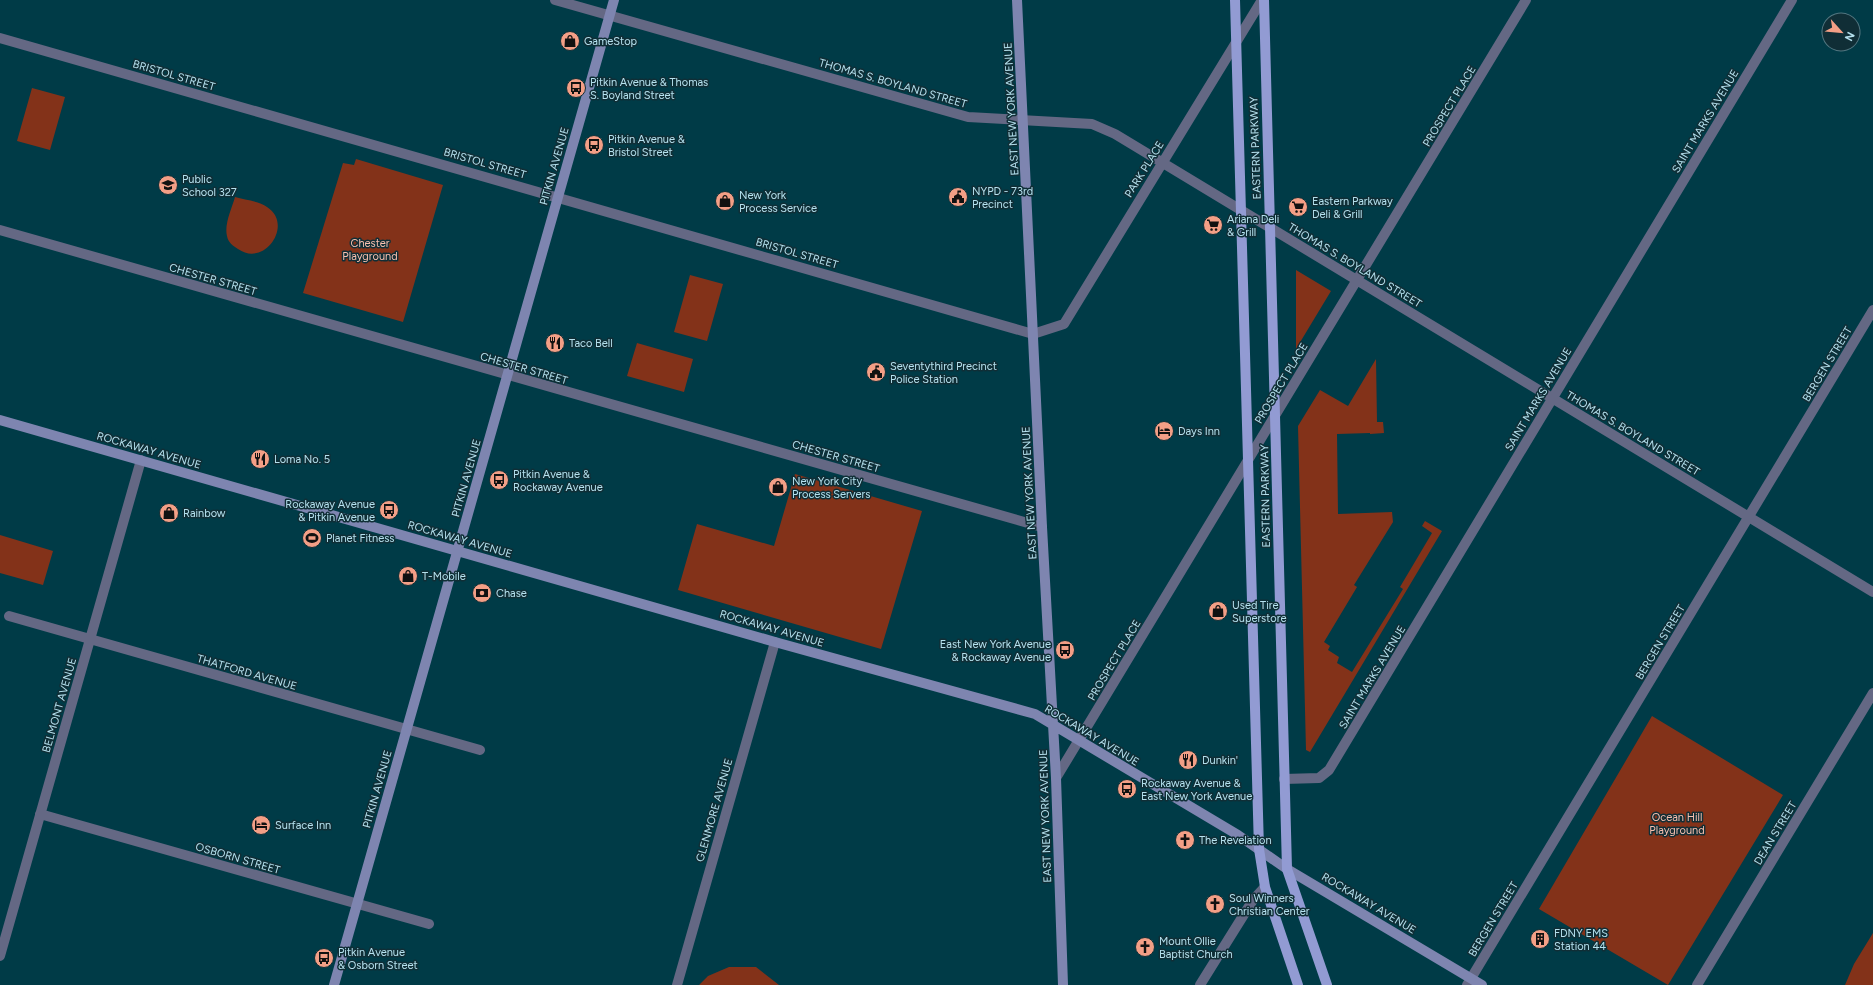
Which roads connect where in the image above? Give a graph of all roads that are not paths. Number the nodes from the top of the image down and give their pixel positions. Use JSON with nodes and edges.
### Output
{"nodes":[{"id":1,"x":555,"y":0,"type":"edge"},
{"id":2,"x":614,"y":0,"type":"edge"},
{"id":3,"x":1017,"y":0,"type":"edge"},
{"id":4,"x":1234,"y":0,"type":"edge"},
{"id":5,"x":1263,"y":0,"type":"edge"},
{"id":6,"x":1526,"y":0,"type":"edge"},
{"id":7,"x":1792,"y":0,"type":"edge"},
{"id":8,"x":610,"y":16,"type":"junction"},
{"id":9,"x":0,"y":38,"type":"edge"},
{"id":10,"x":1236,"y":40,"type":"junction"},
{"id":11,"x":1023,"y":121,"type":"junction"},
{"id":12,"x":1162,"y":162,"type":"junction"},
{"id":13,"x":558,"y":197,"type":"junction"},
{"id":14,"x":1241,"y":210,"type":"junction"},
{"id":15,"x":1269,"y":227,"type":"junction"},
{"id":16,"x":0,"y":230,"type":"edge"},
{"id":17,"x":1357,"y":280,"type":"junction"},
{"id":18,"x":1873,"y":310,"type":"edge"},
{"id":19,"x":1033,"y":334,"type":"junction"},
{"id":20,"x":507,"y":376,"type":"junction"},
{"id":21,"x":1552,"y":398,"type":"junction"},
{"id":22,"x":1275,"y":417,"type":"junction"},
{"id":23,"x":0,"y":420,"type":"edge"},
{"id":24,"x":141,"y":460,"type":"junction"},
{"id":25,"x":1248,"y":462,"type":"junction"},
{"id":26,"x":1748,"y":517,"type":"junction"},
{"id":27,"x":1042,"y":527,"type":"junction"},
{"id":28,"x":458,"y":551,"type":"junction"},
{"id":29,"x":1873,"y":592,"type":"edge"},
{"id":30,"x":9,"y":616,"type":"dead end"},
{"id":31,"x":91,"y":640,"type":"junction"},
{"id":32,"x":775,"y":642,"type":"junction"},
{"id":33,"x":1873,"y":693,"type":"edge"},
{"id":34,"x":1053,"y":725,"type":"junction"},
{"id":35,"x":407,"y":729,"type":"junction"},
{"id":36,"x":1079,"y":741,"type":"junction"},
{"id":37,"x":480,"y":750,"type":"dead end"},
{"id":38,"x":1056,"y":778,"type":"junction"},
{"id":39,"x":1284,"y":779,"type":"junction"},
{"id":40,"x":40,"y":814,"type":"junction"},
{"id":41,"x":1259,"y":849,"type":"junction"},
{"id":42,"x":1287,"y":869,"type":"junction"},
{"id":43,"x":1265,"y":888,"type":"junction"},
{"id":44,"x":357,"y":904,"type":"junction"},
{"id":45,"x":429,"y":924,"type":"dead end"},
{"id":46,"x":0,"y":956,"type":"edge"},
{"id":47,"x":1469,"y":982,"type":"edge"},
{"id":48,"x":334,"y":985,"type":"edge"},
{"id":49,"x":677,"y":985,"type":"edge"},
{"id":50,"x":1063,"y":985,"type":"edge"},
{"id":51,"x":1200,"y":985,"type":"edge"},
{"id":52,"x":1298,"y":985,"type":"edge"},
{"id":53,"x":1327,"y":985,"type":"edge"},
{"id":54,"x":1482,"y":985,"type":"edge"},
{"id":55,"x":1697,"y":985,"type":"edge"}],
"edges":[{"from":1,"to":8,"type":"street","name":"THOMAS S. BOYLAND STREET"},
{"from":2,"to":8,"type":"street","name":"PITKIN AVENUE"},
{"from":3,"to":11,"type":"street","name":"EAST NEW YORK AVENUE"},
{"from":4,"to":10,"type":"main road","name":"EASTERN PARKWAY"},
{"from":5,"to":10,"type":"street","name":"PARK PLACE"},
{"from":5,"to":15,"type":"main road","name":"EASTERN PARKWAY"},
{"from":6,"to":17,"type":"street","name":"PROSPECT PLACE"},
{"from":7,"to":21,"type":"street","name":"SAINT MARKS AVENUE"},
{"from":8,"to":11,"type":"street","name":"THOMAS S. BOYLAND STREET"},
{"from":8,"to":13,"type":"street","name":"PITKIN AVENUE"},
{"from":9,"to":13,"type":"street","name":"BRISTOL STREET"},
{"from":10,"to":12,"type":"street","name":"PARK PLACE"},
{"from":10,"to":14,"type":"main road","name":"EASTERN PARKWAY"},
{"from":11,"to":12,"type":"street","name":"THOMAS S. BOYLAND STREET"},
{"from":11,"to":19,"type":"street","name":"EAST NEW YORK AVENUE"},
{"from":12,"to":14,"type":"street","name":"THOMAS S. BOYLAND STREET"},
{"from":12,"to":19,"type":"street","name":"PARK PLACE"},
{"from":13,"to":19,"type":"street","name":"BRISTOL STREET"},
{"from":13,"to":20,"type":"street","name":"PITKIN AVENUE"},
{"from":14,"to":15,"type":"street","name":"THOMAS S. BOYLAND STREET"},
{"from":14,"to":25,"type":"main road","name":"EASTERN PARKWAY"},
{"from":15,"to":17,"type":"street","name":"THOMAS S. BOYLAND STREET"},
{"from":15,"to":22,"type":"main road","name":"EASTERN PARKWAY"},
{"from":16,"to":20,"type":"street","name":"CHESTER STREET"},
{"from":17,"to":21,"type":"street","name":"THOMAS S. BOYLAND STREET"},
{"from":17,"to":22,"type":"street","name":"PROSPECT PLACE"},
{"from":18,"to":26,"type":"street","name":"BERGEN STREET"},
{"from":19,"to":27,"type":"street","name":"EAST NEW YORK AVENUE"},
{"from":20,"to":27,"type":"street","name":"CHESTER STREET"},
{"from":20,"to":28,"type":"street","name":"PITKIN AVENUE"},
{"from":21,"to":26,"type":"street","name":"THOMAS S. BOYLAND STREET"},
{"from":21,"to":39,"type":"street","name":"SAINT MARKS AVENUE"},
{"from":22,"to":25,"type":"street","name":"PROSPECT PLACE"},
{"from":22,"to":39,"type":"main road","name":"EASTERN PARKWAY"},
{"from":23,"to":24,"type":"street","name":"ROCKAWAY AVENUE"},
{"from":24,"to":28,"type":"street","name":"ROCKAWAY AVENUE"},
{"from":24,"to":31,"type":"street","name":"BELMONT AVENUE"},
{"from":25,"to":36,"type":"street","name":"PROSPECT PLACE"},
{"from":25,"to":41,"type":"main road","name":"EASTERN PARKWAY"},
{"from":26,"to":29,"type":"street","name":"THOMAS S. BOYLAND STREET"},
{"from":26,"to":47,"type":"street","name":"BERGEN STREET"},
{"from":27,"to":34,"type":"street","name":"EAST NEW YORK AVENUE"},
{"from":28,"to":32,"type":"street","name":"ROCKAWAY AVENUE"},
{"from":28,"to":35,"type":"street","name":"PITKIN AVENUE"},
{"from":30,"to":31,"type":"street","name":"THATFORD AVENUE"},
{"from":31,"to":35,"type":"street","name":"THATFORD AVENUE"},
{"from":31,"to":40,"type":"street","name":"BELMONT AVENUE"},
{"from":32,"to":34,"type":"street","name":"ROCKAWAY AVENUE"},
{"from":32,"to":49,"type":"street","name":"GLENMORE AVENUE"},
{"from":33,"to":55,"type":"street","name":"DEAN STREET"},
{"from":34,"to":36,"type":"street","name":"ROCKAWAY AVENUE"},
{"from":34,"to":38,"type":"street","name":"EAST NEW YORK AVENUE"},
{"from":35,"to":37,"type":"street","name":"THATFORD AVENUE"},
{"from":35,"to":44,"type":"street","name":"PITKIN AVENUE"},
{"from":36,"to":38,"type":"street","name":"PROSPECT PLACE"},
{"from":36,"to":41,"type":"street","name":"ROCKAWAY AVENUE"},
{"from":38,"to":50,"type":"street","name":"EAST NEW YORK AVENUE"},
{"from":39,"to":42,"type":"main road","name":"EASTERN PARKWAY"},
{"from":40,"to":44,"type":"street","name":"OSBORN STREET"},
{"from":40,"to":46,"type":"street","name":"BELMONT AVENUE"},
{"from":41,"to":42,"type":"street","name":"ROCKAWAY AVENUE"},
{"from":41,"to":43,"type":"main road","name":"EASTERN PARKWAY"},
{"from":42,"to":47,"type":"street","name":"ROCKAWAY AVENUE"},
{"from":42,"to":53,"type":"main road","name":"EASTERN PARKWAY"},
{"from":43,"to":51,"type":"street"},
{"from":43,"to":52,"type":"main road","name":"EASTERN PARKWAY"},
{"from":44,"to":45,"type":"street","name":"OSBORN STREET"},
{"from":44,"to":48,"type":"street","name":"PITKIN AVENUE"},
{"from":47,"to":54,"type":"street","name":"ROCKAWAY AVENUE"}]}
